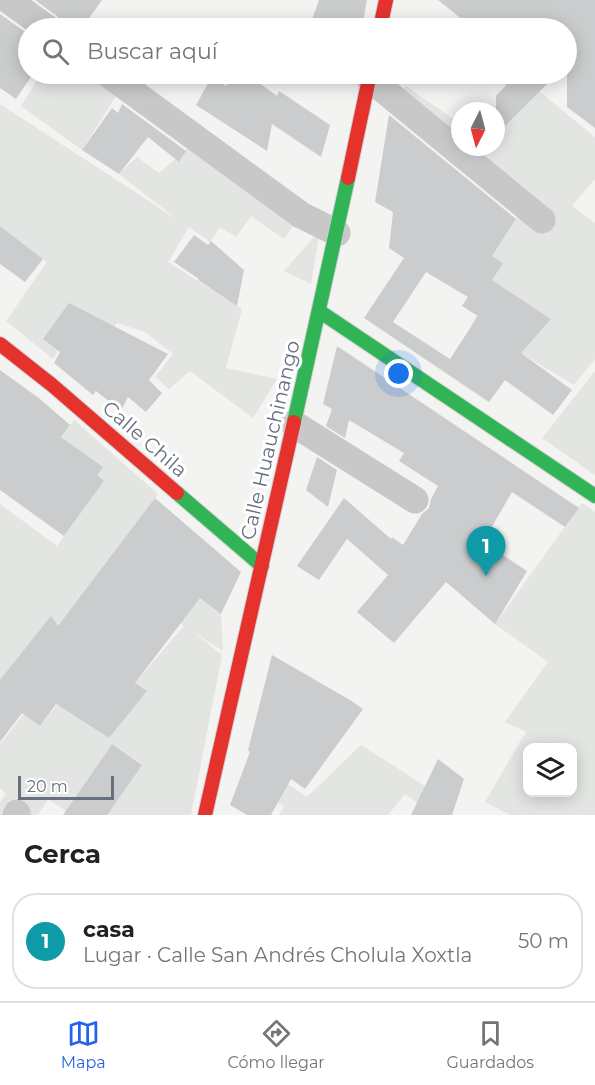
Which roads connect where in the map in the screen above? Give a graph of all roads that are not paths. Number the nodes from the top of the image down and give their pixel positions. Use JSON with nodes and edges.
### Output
{"nodes":[{"id":1,"x":8,"y":0,"type":"edge"},
{"id":2,"x":386,"y":0,"type":"edge"},
{"id":3,"x":33,"y":18,"type":"edge"},
{"id":4,"x":382,"y":18,"type":"edge"},
{"id":5,"x":122,"y":84,"type":"edge"},
{"id":6,"x":368,"y":84,"type":"edge"},
{"id":7,"x":380,"y":84,"type":"edge"},
{"id":8,"x":542,"y":220,"type":"dead end"},
{"id":9,"x":337,"y":233,"type":"junction"},
{"id":10,"x":319,"y":311,"type":"junction"},
{"id":11,"x":0,"y":344,"type":"edge"},
{"id":12,"x":294,"y":424,"type":"junction"},
{"id":13,"x":595,"y":496,"type":"edge"},
{"id":14,"x":416,"y":500,"type":"dead end"},
{"id":15,"x":262,"y":566,"type":"junction"},
{"id":16,"x":205,"y":815,"type":"edge"}],
"edges":[{"from":1,"to":3,"type":"street"},
{"from":2,"to":4,"type":"main road"},
{"from":5,"to":9,"type":"street"},
{"from":6,"to":9,"type":"main road","name":"Calle Huauchinango"},
{"from":7,"to":8,"type":"street"},
{"from":9,"to":10,"type":"main road","name":"Calle Huauchinango"},
{"from":10,"to":12,"type":"main road","name":"Calle Huauchinango"},
{"from":10,"to":13,"type":"main road"},
{"from":11,"to":15,"type":"main road","name":"Calle Chila"},
{"from":12,"to":14,"type":"street"},
{"from":12,"to":15,"type":"main road","name":"Calle Huauchinango"},
{"from":15,"to":16,"type":"main road","name":"Calle Huauchinango"}]}
